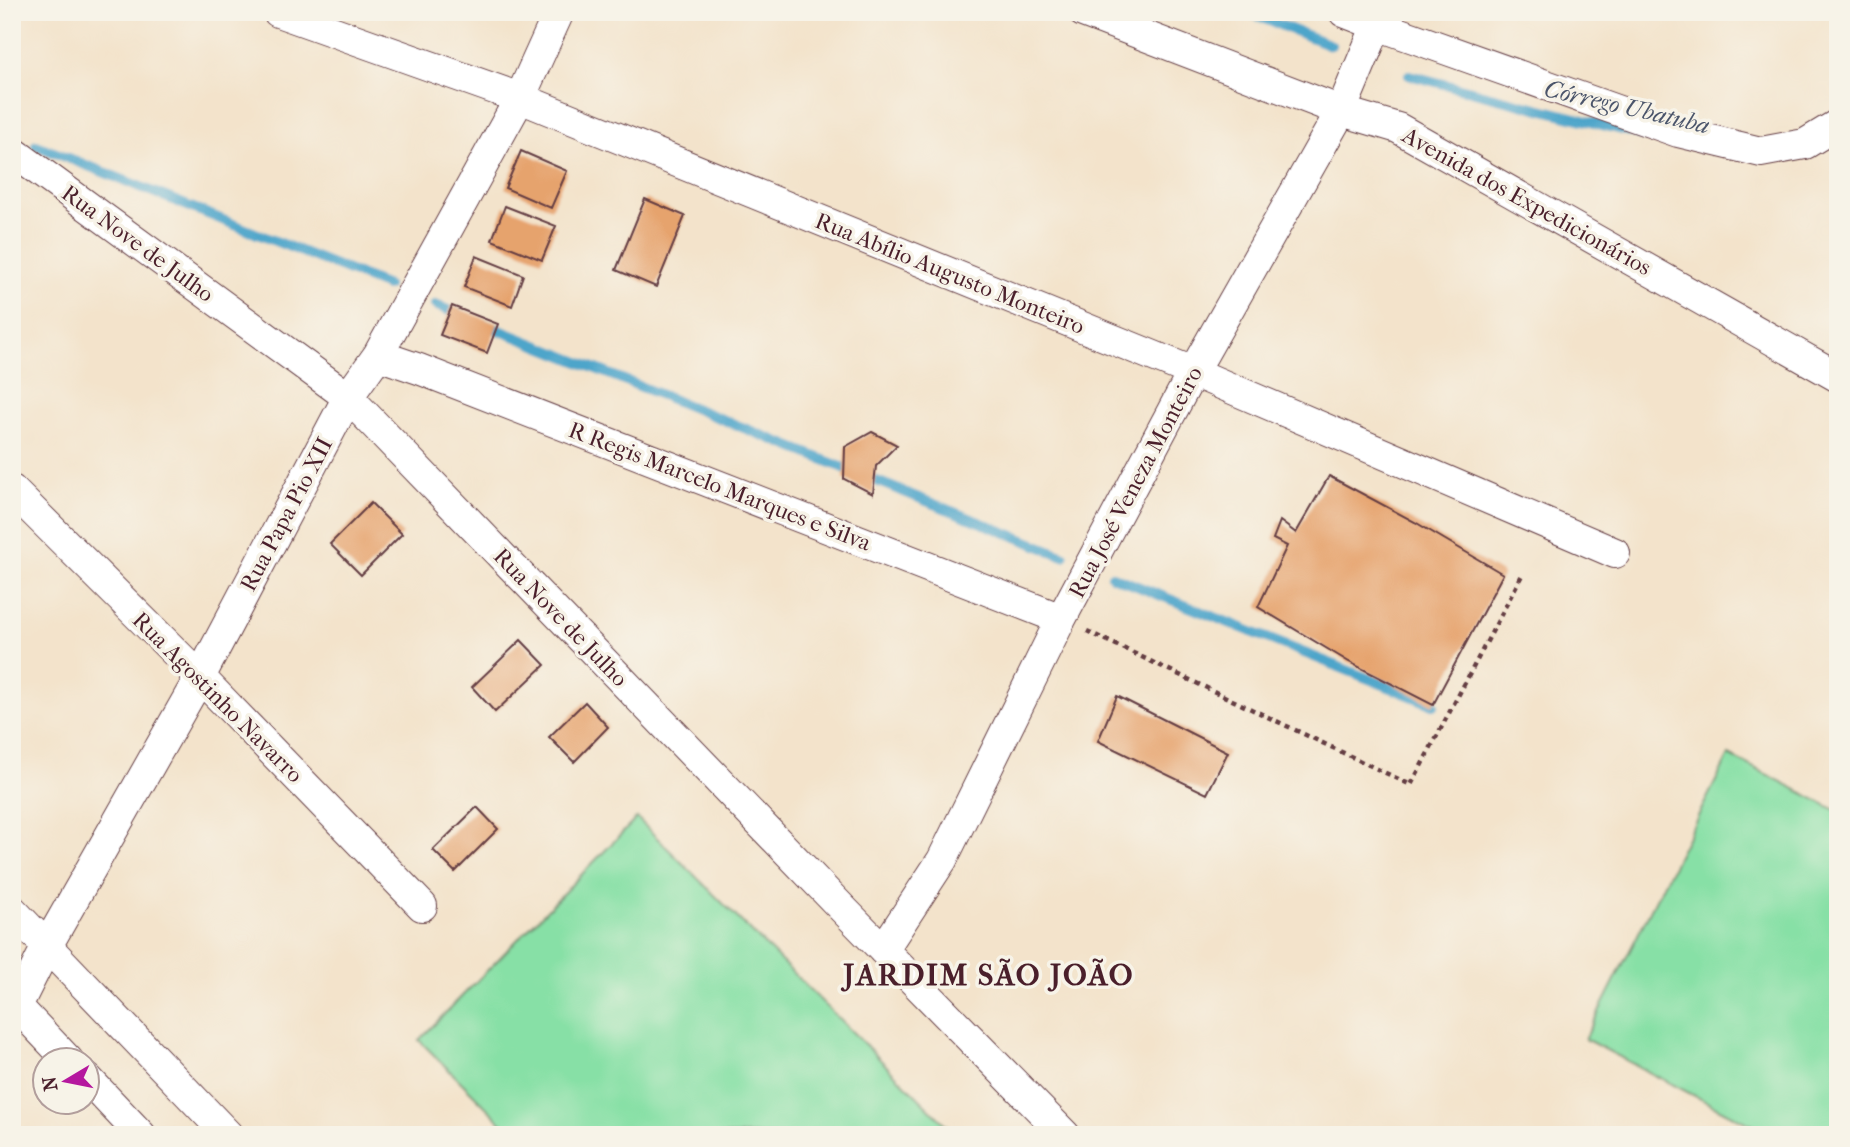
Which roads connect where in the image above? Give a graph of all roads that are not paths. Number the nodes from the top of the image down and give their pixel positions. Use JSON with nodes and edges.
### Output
{"nodes":[{"id":1,"x":278,"y":12,"type":"edge"},
{"id":2,"x":559,"y":12,"type":"edge"},
{"id":3,"x":1083,"y":12,"type":"edge"},
{"id":4,"x":1344,"y":12,"type":"edge"},
{"id":5,"x":1380,"y":19,"type":"edge"},
{"id":6,"x":520,"y":97,"type":"junction"},
{"id":7,"x":1341,"y":111,"type":"junction"},
{"id":8,"x":1838,"y":124,"type":"edge"},
{"id":9,"x":12,"y":151,"type":"edge"},
{"id":10,"x":378,"y":355,"type":"junction"},
{"id":11,"x":1193,"y":372,"type":"junction"},
{"id":12,"x":1838,"y":377,"type":"edge"},
{"id":13,"x":348,"y":397,"type":"junction"},
{"id":14,"x":12,"y":490,"type":"edge"},
{"id":15,"x":1615,"y":554,"type":"dead end"},
{"id":16,"x":1061,"y":619,"type":"junction"},
{"id":17,"x":200,"y":677,"type":"junction"},
{"id":18,"x":422,"y":906,"type":"dead end"},
{"id":19,"x":12,"y":911,"type":"edge"},
{"id":20,"x":47,"y":946,"type":"junction"},
{"id":21,"x":883,"y":950,"type":"junction"},
{"id":22,"x":14,"y":1008,"type":"edge"},
{"id":23,"x":54,"y":1046,"type":"edge"},
{"id":24,"x":102,"y":1094,"type":"edge"},
{"id":25,"x":141,"y":1135,"type":"edge"},
{"id":26,"x":228,"y":1135,"type":"edge"},
{"id":27,"x":1065,"y":1135,"type":"edge"}],
"edges":[{"from":1,"to":6,"type":"street","name":"Rua Abílio Augusto Monteiro"},
{"from":2,"to":6,"type":"street","name":"Rua Papa Pio XII"},
{"from":3,"to":7,"type":"street","name":"Avenida dos Expedicionários"},
{"from":4,"to":5,"type":"street"},
{"from":5,"to":7,"type":"street","name":"Rua José Veneza Monteiro"},
{"from":5,"to":8,"type":"street"},
{"from":6,"to":10,"type":"street","name":"Rua Papa Pio XII"},
{"from":6,"to":11,"type":"street","name":"Rua Abílio Augusto Monteiro"},
{"from":7,"to":11,"type":"street","name":"Rua José Veneza Monteiro"},
{"from":7,"to":12,"type":"street","name":"Avenida dos Expedicionários"},
{"from":9,"to":13,"type":"street","name":"Rua Nove de Julho"},
{"from":10,"to":13,"type":"street","name":"Rua Papa Pio XII"},
{"from":10,"to":16,"type":"street","name":"R Regis Marcelo Marques e Silva"},
{"from":11,"to":15,"type":"street","name":"Rua Abílio Augusto Monteiro"},
{"from":11,"to":16,"type":"street","name":"Rua José Veneza Monteiro"},
{"from":13,"to":17,"type":"street","name":"Rua Papa Pio XII"},
{"from":13,"to":21,"type":"street","name":"Rua Nove de Julho"},
{"from":14,"to":17,"type":"street","name":"Rua Agostinho Navarro"},
{"from":16,"to":21,"type":"street","name":"Rua José Veneza Monteiro"},
{"from":17,"to":18,"type":"street","name":"Rua Agostinho Navarro"},
{"from":17,"to":20,"type":"street","name":"Rua Papa Pio XII"},
{"from":19,"to":20,"type":"street"},
{"from":20,"to":22,"type":"street","name":"Rua Papa Pio XII"},
{"from":20,"to":26,"type":"street"},
{"from":21,"to":27,"type":"street","name":"Rua Nove de Julho"},
{"from":22,"to":23,"type":"street"},
{"from":24,"to":25,"type":"street"}]}
